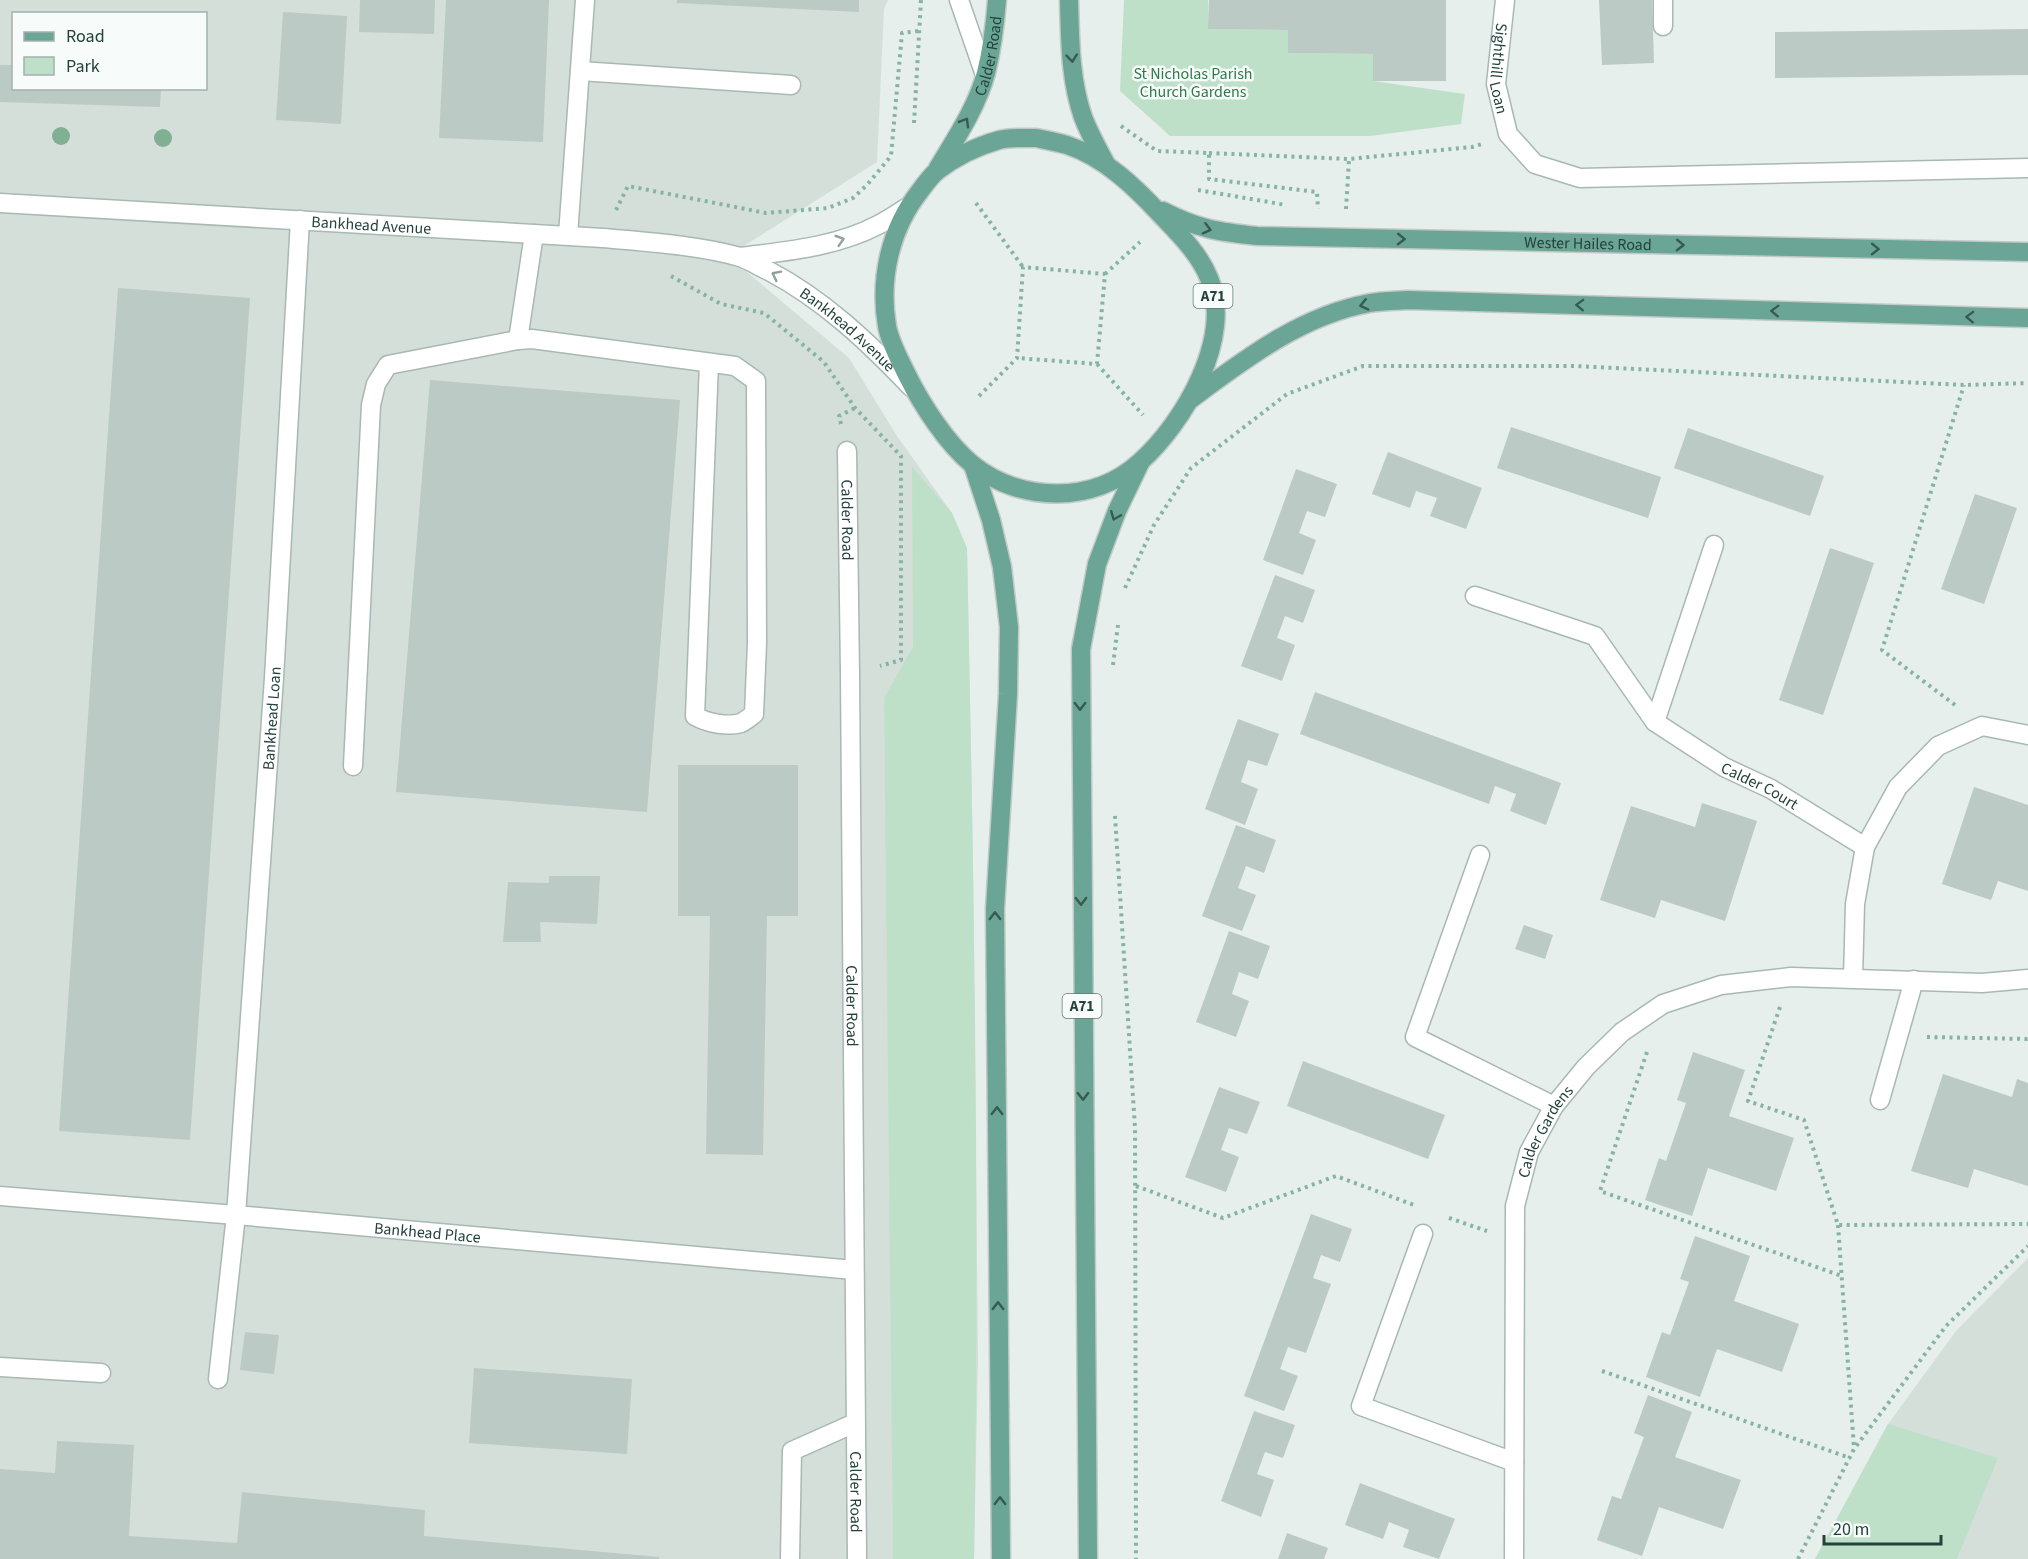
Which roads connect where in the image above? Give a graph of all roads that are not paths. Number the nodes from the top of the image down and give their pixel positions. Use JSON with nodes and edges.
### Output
{"nodes":[{"id":1,"x":585,"y":0,"type":"edge"},
{"id":2,"x":959,"y":0,"type":"edge"},
{"id":3,"x":997,"y":0,"type":"edge"},
{"id":4,"x":1069,"y":0,"type":"edge"},
{"id":5,"x":1505,"y":0,"type":"edge"},
{"id":6,"x":1663,"y":0,"type":"edge"},
{"id":7,"x":1663,"y":26,"type":"dead end"},
{"id":8,"x":580,"y":71,"type":"junction"},
{"id":9,"x":986,"y":75,"type":"junction"},
{"id":10,"x":790,"y":85,"type":"dead end"},
{"id":11,"x":1106,"y":164,"type":"junction"},
{"id":12,"x":2028,"y":168,"type":"edge"},
{"id":13,"x":935,"y":172,"type":"junction"},
{"id":14,"x":0,"y":203,"type":"edge"},
{"id":15,"x":1153,"y":206,"type":"junction"},
{"id":16,"x":906,"y":208,"type":"junction"},
{"id":17,"x":300,"y":220,"type":"junction"},
{"id":18,"x":534,"y":234,"type":"junction"},
{"id":19,"x":568,"y":235,"type":"junction"},
{"id":20,"x":2028,"y":252,"type":"edge"},
{"id":21,"x":741,"y":257,"type":"junction"},
{"id":22,"x":2028,"y":318,"type":"edge"},
{"id":23,"x":518,"y":340,"type":"junction"},
{"id":24,"x":709,"y":363,"type":"junction"},
{"id":25,"x":916,"y":393,"type":"junction"},
{"id":26,"x":1189,"y":400,"type":"junction"},
{"id":27,"x":847,"y":452,"type":"dead end"},
{"id":28,"x":1140,"y":463,"type":"junction"},
{"id":29,"x":973,"y":465,"type":"junction"},
{"id":30,"x":1714,"y":544,"type":"dead end"},
{"id":31,"x":1475,"y":596,"type":"dead end"},
{"id":32,"x":1655,"y":722,"type":"junction"},
{"id":33,"x":2028,"y":735,"type":"edge"},
{"id":34,"x":353,"y":766,"type":"dead end"},
{"id":35,"x":1865,"y":847,"type":"junction"},
{"id":36,"x":1480,"y":855,"type":"dead end"},
{"id":37,"x":1853,"y":978,"type":"junction"},
{"id":38,"x":1914,"y":980,"type":"junction"},
{"id":39,"x":2028,"y":980,"type":"edge"},
{"id":40,"x":1880,"y":1100,"type":"dead end"},
{"id":41,"x":1554,"y":1106,"type":"junction"},
{"id":42,"x":0,"y":1196,"type":"edge"},
{"id":43,"x":236,"y":1215,"type":"junction"},
{"id":44,"x":1423,"y":1234,"type":"dead end"},
{"id":45,"x":854,"y":1270,"type":"junction"},
{"id":46,"x":0,"y":1367,"type":"edge"},
{"id":47,"x":100,"y":1373,"type":"dead end"},
{"id":48,"x":219,"y":1379,"type":"dead end"},
{"id":49,"x":855,"y":1423,"type":"junction"},
{"id":50,"x":1514,"y":1462,"type":"junction"},
{"id":51,"x":790,"y":1559,"type":"edge"},
{"id":52,"x":857,"y":1559,"type":"edge"},
{"id":53,"x":1001,"y":1559,"type":"edge"},
{"id":54,"x":1088,"y":1559,"type":"edge"},
{"id":55,"x":1514,"y":1559,"type":"edge"}],
"edges":[{"from":1,"to":8,"type":"street"},
{"from":2,"to":9,"type":"street"},
{"from":3,"to":9,"type":"main road","name":"Calder Road","number":"A71"},
{"from":4,"to":11,"type":"main road","number":"A71","one_way":true},
{"from":5,"to":12,"type":"street","name":"Sighthill Loan"},
{"from":6,"to":7,"type":"street"},
{"from":8,"to":10,"type":"street"},
{"from":8,"to":19,"type":"street"},
{"from":13,"to":9,"type":"main road","name":"Calder Road","number":"A71","one_way":true},
{"from":11,"to":13,"type":"main road","number":"A71"},
{"from":11,"to":15,"type":"main road","number":"A71"},
{"from":13,"to":16,"type":"main road","number":"A71"},
{"from":14,"to":17,"type":"street","name":"Bankhead Avenue"},
{"from":15,"to":20,"type":"main road","name":"Wester Hailes Road","one_way":true},
{"from":15,"to":26,"type":"main road","number":"A71"},
{"from":21,"to":16,"type":"street","name":"Bankhead Avenue","one_way":true},
{"from":16,"to":25,"type":"main road","number":"A71"},
{"from":17,"to":18,"type":"street","name":"Bankhead Avenue"},
{"from":17,"to":43,"type":"street","name":"Bankhead Loan"},
{"from":18,"to":19,"type":"street","name":"Bankhead Avenue"},
{"from":18,"to":23,"type":"street"},
{"from":19,"to":21,"type":"street","name":"Bankhead Avenue"},
{"from":25,"to":21,"type":"street","name":"Bankhead Avenue","one_way":true},
{"from":22,"to":26,"type":"main road","one_way":true},
{"from":23,"to":24,"type":"street"},
{"from":23,"to":34,"type":"street"},
{"from":24,"to":24,"type":"street"},
{"from":25,"to":29,"type":"main road","number":"A71"},
{"from":26,"to":28,"type":"main road","number":"A71"},
{"from":27,"to":45,"type":"street","name":"Calder Road"},
{"from":28,"to":29,"type":"main road","number":"A71"},
{"from":28,"to":54,"type":"main road","number":"A71","one_way":true},
{"from":53,"to":29,"type":"main road","number":"A71","one_way":true},
{"from":30,"to":32,"type":"street"},
{"from":31,"to":32,"type":"street","name":"Calder Court"},
{"from":32,"to":35,"type":"street","name":"Calder Court"},
{"from":33,"to":35,"type":"street"},
{"from":35,"to":37,"type":"street"},
{"from":36,"to":41,"type":"street"},
{"from":37,"to":38,"type":"street","name":"Calder Gardens"},
{"from":37,"to":41,"type":"street","name":"Calder Gardens"},
{"from":38,"to":39,"type":"street","name":"Calder Gardens"},
{"from":38,"to":40,"type":"street"},
{"from":41,"to":50,"type":"street","name":"Calder Gardens"},
{"from":42,"to":43,"type":"street","name":"Bankhead Place"},
{"from":43,"to":45,"type":"street","name":"Bankhead Place"},
{"from":43,"to":48,"type":"street","name":"Bankhead Loan"},
{"from":44,"to":50,"type":"street"},
{"from":45,"to":49,"type":"street","name":"Calder Road"},
{"from":46,"to":47,"type":"street"},
{"from":49,"to":51,"type":"street"},
{"from":49,"to":52,"type":"street","name":"Calder Road"},
{"from":50,"to":55,"type":"street","name":"Calder Gardens"}]}
